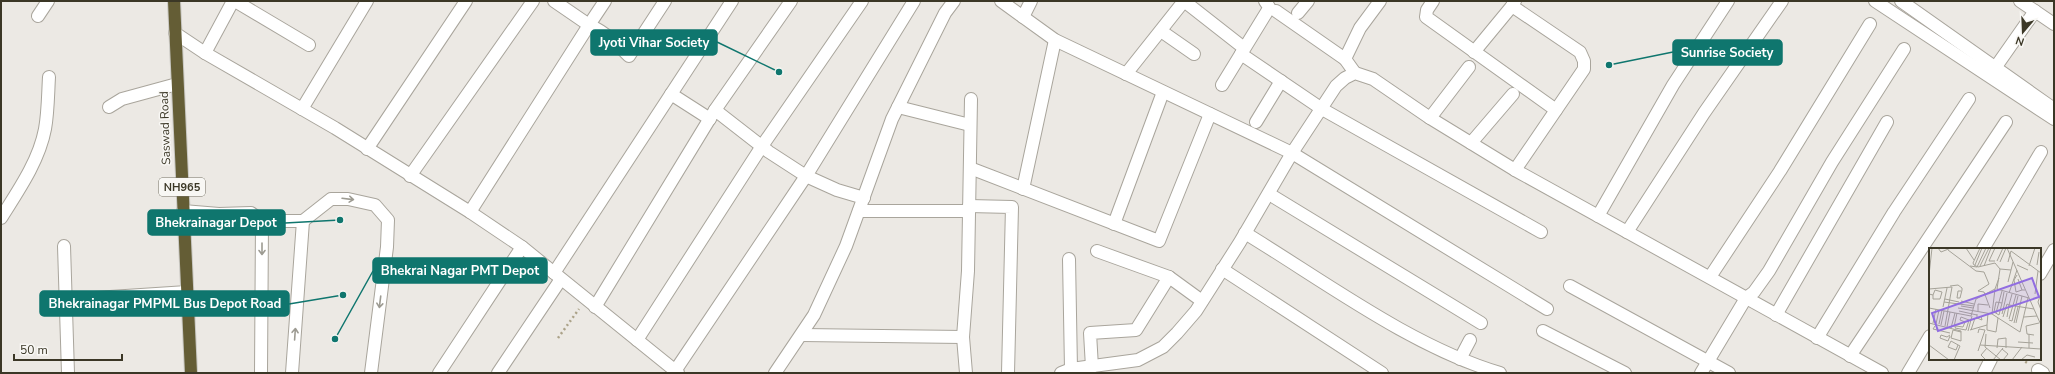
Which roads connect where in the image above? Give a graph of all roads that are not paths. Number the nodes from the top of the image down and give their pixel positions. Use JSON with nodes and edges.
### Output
{"nodes":[{"id":1,"x":48,"y":1,"type":"edge"},
{"id":2,"x":174,"y":1,"type":"edge"},
{"id":3,"x":234,"y":1,"type":"edge"},
{"id":4,"x":367,"y":1,"type":"edge"},
{"id":5,"x":466,"y":1,"type":"edge"},
{"id":6,"x":533,"y":1,"type":"edge"},
{"id":7,"x":554,"y":1,"type":"edge"},
{"id":8,"x":605,"y":1,"type":"edge"},
{"id":9,"x":665,"y":1,"type":"edge"},
{"id":10,"x":732,"y":1,"type":"edge"},
{"id":11,"x":791,"y":1,"type":"edge"},
{"id":12,"x":862,"y":1,"type":"edge"},
{"id":13,"x":914,"y":1,"type":"edge"},
{"id":14,"x":954,"y":1,"type":"edge"},
{"id":15,"x":1001,"y":1,"type":"edge"},
{"id":16,"x":1031,"y":1,"type":"edge"},
{"id":17,"x":1265,"y":1,"type":"edge"},
{"id":18,"x":1308,"y":1,"type":"edge"},
{"id":19,"x":1380,"y":1,"type":"edge"},
{"id":20,"x":1433,"y":1,"type":"edge"},
{"id":21,"x":1728,"y":1,"type":"edge"},
{"id":22,"x":1782,"y":1,"type":"edge"},
{"id":23,"x":1875,"y":1,"type":"edge"},
{"id":24,"x":1901,"y":1,"type":"edge"},
{"id":25,"x":2020,"y":1,"type":"edge"},
{"id":26,"x":1181,"y":2,"type":"edge"},
{"id":27,"x":1513,"y":4,"type":"edge"},
{"id":28,"x":1276,"y":11,"type":"dead end"},
{"id":29,"x":2035,"y":11,"type":"junction"},
{"id":30,"x":1298,"y":13,"type":"dead end"},
{"id":31,"x":38,"y":16,"type":"dead end"},
{"id":32,"x":1023,"y":17,"type":"junction"},
{"id":33,"x":1870,"y":24,"type":"dead end"},
{"id":34,"x":2054,"y":24,"type":"edge"},
{"id":35,"x":589,"y":25,"type":"junction"},
{"id":36,"x":1161,"y":31,"type":"junction"},
{"id":37,"x":175,"y":33,"type":"junction"},
{"id":38,"x":1055,"y":40,"type":"junction"},
{"id":39,"x":309,"y":45,"type":"dead end"},
{"id":40,"x":1904,"y":49,"type":"dead end"},
{"id":41,"x":1242,"y":51,"type":"junction"},
{"id":42,"x":1474,"y":52,"type":"junction"},
{"id":43,"x":205,"y":53,"type":"junction"},
{"id":44,"x":1194,"y":54,"type":"dead end"},
{"id":45,"x":1345,"y":59,"type":"junction"},
{"id":46,"x":1469,"y":67,"type":"dead end"},
{"id":47,"x":1995,"y":68,"type":"junction"},
{"id":48,"x":1126,"y":74,"type":"junction"},
{"id":49,"x":1355,"y":74,"type":"junction"},
{"id":50,"x":49,"y":77,"type":"dead end"},
{"id":51,"x":1281,"y":81,"type":"junction"},
{"id":52,"x":177,"y":84,"type":"junction"},
{"id":53,"x":1222,"y":85,"type":"dead end"},
{"id":54,"x":1163,"y":92,"type":"junction"},
{"id":55,"x":671,"y":94,"type":"junction"},
{"id":56,"x":1513,"y":94,"type":"dead end"},
{"id":57,"x":971,"y":99,"type":"dead end"},
{"id":58,"x":1969,"y":99,"type":"dead end"},
{"id":59,"x":898,"y":106,"type":"junction"},
{"id":60,"x":109,"y":107,"type":"dead end"},
{"id":61,"x":1322,"y":109,"type":"junction"},
{"id":62,"x":2054,"y":109,"type":"edge"},
{"id":63,"x":302,"y":110,"type":"junction"},
{"id":64,"x":1556,"y":110,"type":"junction"},
{"id":65,"x":1210,"y":114,"type":"junction"},
{"id":66,"x":713,"y":115,"type":"junction"},
{"id":67,"x":1430,"y":118,"type":"junction"},
{"id":68,"x":2054,"y":120,"type":"edge"},
{"id":69,"x":1256,"y":122,"type":"dead end"},
{"id":70,"x":1887,"y":122,"type":"dead end"},
{"id":71,"x":2006,"y":122,"type":"dead end"},
{"id":72,"x":970,"y":125,"type":"junction"},
{"id":73,"x":1471,"y":144,"type":"junction"},
{"id":74,"x":762,"y":146,"type":"junction"},
{"id":75,"x":367,"y":149,"type":"junction"},
{"id":76,"x":2041,"y":152,"type":"dead end"},
{"id":77,"x":1292,"y":153,"type":"junction"},
{"id":78,"x":970,"y":168,"type":"junction"},
{"id":79,"x":1515,"y":170,"type":"junction"},
{"id":80,"x":410,"y":176,"type":"junction"},
{"id":81,"x":806,"y":176,"type":"junction"},
{"id":82,"x":1023,"y":189,"type":"junction"},
{"id":83,"x":1269,"y":194,"type":"junction"},
{"id":84,"x":864,"y":198,"type":"junction"},
{"id":85,"x":969,"y":208,"type":"junction"},
{"id":86,"x":183,"y":211,"type":"junction"},
{"id":87,"x":859,"y":211,"type":"junction"},
{"id":88,"x":470,"y":212,"type":"junction"},
{"id":89,"x":1598,"y":216,"type":"junction"},
{"id":90,"x":1,"y":218,"type":"edge"},
{"id":91,"x":303,"y":221,"type":"junction"},
{"id":92,"x":262,"y":222,"type":"junction"},
{"id":93,"x":1114,"y":224,"type":"junction"},
{"id":94,"x":1541,"y":232,"type":"dead end"},
{"id":95,"x":1627,"y":232,"type":"junction"},
{"id":96,"x":1245,"y":233,"type":"junction"},
{"id":97,"x":64,"y":246,"type":"dead end"},
{"id":98,"x":522,"y":247,"type":"junction"},
{"id":99,"x":1984,"y":248,"type":"edge"},
{"id":100,"x":2054,"y":250,"type":"edge"},
{"id":101,"x":1097,"y":251,"type":"dead end"},
{"id":102,"x":1069,"y":258,"type":"dead end"},
{"id":103,"x":1222,"y":269,"type":"junction"},
{"id":104,"x":2041,"y":272,"type":"edge"},
{"id":105,"x":557,"y":276,"type":"junction"},
{"id":106,"x":1169,"y":277,"type":"junction"},
{"id":107,"x":1710,"y":277,"type":"junction"},
{"id":108,"x":1570,"y":286,"type":"dead end"},
{"id":109,"x":187,"y":292,"type":"junction"},
{"id":110,"x":1746,"y":298,"type":"junction"},
{"id":111,"x":64,"y":300,"type":"junction"},
{"id":112,"x":1202,"y":301,"type":"junction"},
{"id":113,"x":595,"y":307,"type":"junction"},
{"id":114,"x":1547,"y":309,"type":"dead end"},
{"id":115,"x":1776,"y":315,"type":"junction"},
{"id":116,"x":1481,"y":323,"type":"dead end"},
{"id":117,"x":1543,"y":331,"type":"dead end"},
{"id":118,"x":802,"y":335,"type":"junction"},
{"id":119,"x":963,"y":337,"type":"junction"},
{"id":120,"x":1817,"y":338,"type":"junction"},
{"id":121,"x":1929,"y":338,"type":"edge"},
{"id":122,"x":637,"y":340,"type":"junction"},
{"id":123,"x":1470,"y":340,"type":"dead end"},
{"id":124,"x":1850,"y":356,"type":"junction"},
{"id":125,"x":1460,"y":359,"type":"junction"},
{"id":126,"x":1990,"y":360,"type":"edge"},
{"id":127,"x":1706,"y":362,"type":"junction"},
{"id":128,"x":1092,"y":367,"type":"junction"},
{"id":129,"x":1066,"y":371,"type":"edge"},
{"id":130,"x":676,"y":372,"type":"edge"},
{"id":131,"x":68,"y":373,"type":"edge"},
{"id":132,"x":191,"y":373,"type":"edge"},
{"id":133,"x":261,"y":373,"type":"edge"},
{"id":134,"x":292,"y":373,"type":"edge"},
{"id":135,"x":371,"y":373,"type":"edge"},
{"id":136,"x":440,"y":373,"type":"edge"},
{"id":137,"x":498,"y":373,"type":"edge"},
{"id":138,"x":774,"y":373,"type":"edge"},
{"id":139,"x":966,"y":373,"type":"edge"},
{"id":140,"x":1008,"y":373,"type":"edge"},
{"id":141,"x":1382,"y":373,"type":"edge"},
{"id":142,"x":1500,"y":373,"type":"edge"},
{"id":143,"x":1625,"y":373,"type":"edge"},
{"id":144,"x":1701,"y":373,"type":"edge"},
{"id":145,"x":1729,"y":373,"type":"edge"},
{"id":146,"x":1882,"y":373,"type":"edge"},
{"id":147,"x":1908,"y":373,"type":"edge"},
{"id":148,"x":1984,"y":373,"type":"edge"}],
"edges":[{"from":1,"to":31,"type":"street"},
{"from":2,"to":37,"type":"highway","name":"Saswad Road","number":"NH965"},
{"from":3,"to":39,"type":"street"},
{"from":3,"to":43,"type":"street"},
{"from":4,"to":63,"type":"street"},
{"from":5,"to":75,"type":"street"},
{"from":6,"to":80,"type":"street"},
{"from":7,"to":35,"type":"street"},
{"from":8,"to":35,"type":"street"},
{"from":9,"to":35,"type":"street"},
{"from":10,"to":55,"type":"street"},
{"from":11,"to":66,"type":"street"},
{"from":12,"to":74,"type":"street"},
{"from":13,"to":81,"type":"street"},
{"from":14,"to":59,"type":"street"},
{"from":15,"to":32,"type":"street"},
{"from":16,"to":32,"type":"street"},
{"from":17,"to":41,"type":"street"},
{"from":18,"to":30,"type":"street"},
{"from":19,"to":45,"type":"street"},
{"from":20,"to":42,"type":"street"},
{"from":21,"to":89,"type":"street"},
{"from":22,"to":95,"type":"street"},
{"from":23,"to":68,"type":"street"},
{"from":24,"to":47,"type":"street"},
{"from":25,"to":29,"type":"street"},
{"from":26,"to":36,"type":"street"},
{"from":26,"to":41,"type":"street"},
{"from":27,"to":42,"type":"street"},
{"from":27,"to":64,"type":"street"},
{"from":28,"to":45,"type":"street"},
{"from":29,"to":34,"type":"street"},
{"from":29,"to":47,"type":"street"},
{"from":32,"to":38,"type":"street"},
{"from":33,"to":107,"type":"street"},
{"from":35,"to":88,"type":"street"},
{"from":36,"to":44,"type":"street"},
{"from":36,"to":48,"type":"street"},
{"from":37,"to":43,"type":"street"},
{"from":37,"to":52,"type":"highway","name":"Saswad Road","number":"NH965"},
{"from":38,"to":48,"type":"street"},
{"from":38,"to":82,"type":"street"},
{"from":40,"to":110,"type":"street"},
{"from":41,"to":51,"type":"street"},
{"from":41,"to":53,"type":"street"},
{"from":42,"to":64,"type":"street"},
{"from":43,"to":63,"type":"street"},
{"from":45,"to":49,"type":"street"},
{"from":46,"to":67,"type":"street"},
{"from":47,"to":62,"type":"street"},
{"from":48,"to":54,"type":"street"},
{"from":49,"to":61,"type":"street"},
{"from":49,"to":67,"type":"street"},
{"from":50,"to":90,"type":"street"},
{"from":51,"to":61,"type":"street"},
{"from":51,"to":69,"type":"street"},
{"from":52,"to":60,"type":"street"},
{"from":52,"to":86,"type":"highway","name":"Saswad Road","number":"NH965"},
{"from":54,"to":65,"type":"street"},
{"from":54,"to":93,"type":"street"},
{"from":55,"to":66,"type":"street"},
{"from":55,"to":105,"type":"street"},
{"from":56,"to":73,"type":"street"},
{"from":57,"to":72,"type":"street"},
{"from":58,"to":120,"type":"street"},
{"from":59,"to":72,"type":"street"},
{"from":59,"to":84,"type":"street"},
{"from":61,"to":77,"type":"street"},
{"from":61,"to":94,"type":"street"},
{"from":63,"to":75,"type":"street"},
{"from":64,"to":79,"type":"street"},
{"from":65,"to":77,"type":"street"},
{"from":65,"to":93,"type":"street"},
{"from":66,"to":74,"type":"street"},
{"from":66,"to":113,"type":"street"},
{"from":67,"to":73,"type":"street"},
{"from":70,"to":115,"type":"street"},
{"from":71,"to":124,"type":"street"},
{"from":72,"to":78,"type":"street"},
{"from":73,"to":79,"type":"street"},
{"from":74,"to":81,"type":"street"},
{"from":74,"to":122,"type":"street"},
{"from":75,"to":80,"type":"street"},
{"from":76,"to":99,"type":"street"},
{"from":77,"to":83,"type":"street"},
{"from":77,"to":114,"type":"street"},
{"from":78,"to":82,"type":"street"},
{"from":78,"to":85,"type":"street"},
{"from":79,"to":89,"type":"street"},
{"from":80,"to":88,"type":"street"},
{"from":81,"to":84,"type":"street"},
{"from":81,"to":130,"type":"street"},
{"from":82,"to":93,"type":"street"},
{"from":83,"to":96,"type":"street"},
{"from":83,"to":116,"type":"street"},
{"from":84,"to":87,"type":"street"},
{"from":85,"to":87,"type":"street"},
{"from":85,"to":119,"type":"street"},
{"from":85,"to":140,"type":"street"},
{"from":86,"to":92,"type":"street"},
{"from":86,"to":109,"type":"highway","name":"Saswad Road","number":"NH965"},
{"from":87,"to":118,"type":"street"},
{"from":88,"to":98,"type":"street"},
{"from":89,"to":95,"type":"street"},
{"from":91,"to":92,"type":"street"},
{"from":134,"to":91,"type":"street","one_way":true},
{"from":91,"to":135,"type":"street","one_way":true},
{"from":92,"to":133,"type":"street","one_way":true},
{"from":95,"to":107,"type":"street"},
{"from":96,"to":103,"type":"street"},
{"from":96,"to":125,"type":"street"},
{"from":97,"to":111,"type":"street"},
{"from":98,"to":105,"type":"street"},
{"from":98,"to":136,"type":"street"},
{"from":100,"to":104,"type":"street"},
{"from":101,"to":106,"type":"street"},
{"from":102,"to":129,"type":"street"},
{"from":103,"to":112,"type":"street"},
{"from":103,"to":141,"type":"street"},
{"from":105,"to":113,"type":"street"},
{"from":105,"to":137,"type":"street"},
{"from":106,"to":112,"type":"street"},
{"from":106,"to":128,"type":"street"},
{"from":107,"to":110,"type":"street"},
{"from":108,"to":127,"type":"street"},
{"from":109,"to":111,"type":"street"},
{"from":109,"to":132,"type":"highway","name":"Saswad Road","number":"NH965"},
{"from":110,"to":115,"type":"street"},
{"from":110,"to":127,"type":"street"},
{"from":111,"to":131,"type":"street"},
{"from":112,"to":128,"type":"street"},
{"from":113,"to":122,"type":"street"},
{"from":115,"to":120,"type":"street"},
{"from":117,"to":143,"type":"street"},
{"from":118,"to":119,"type":"street"},
{"from":118,"to":138,"type":"street"},
{"from":119,"to":139,"type":"street"},
{"from":120,"to":124,"type":"street"},
{"from":121,"to":147,"type":"street"},
{"from":122,"to":130,"type":"street"},
{"from":123,"to":125,"type":"street"},
{"from":124,"to":146,"type":"street"},
{"from":125,"to":142,"type":"street"},
{"from":126,"to":148,"type":"street"},
{"from":127,"to":144,"type":"street"},
{"from":127,"to":145,"type":"street"},
{"from":128,"to":129,"type":"street"}]}
